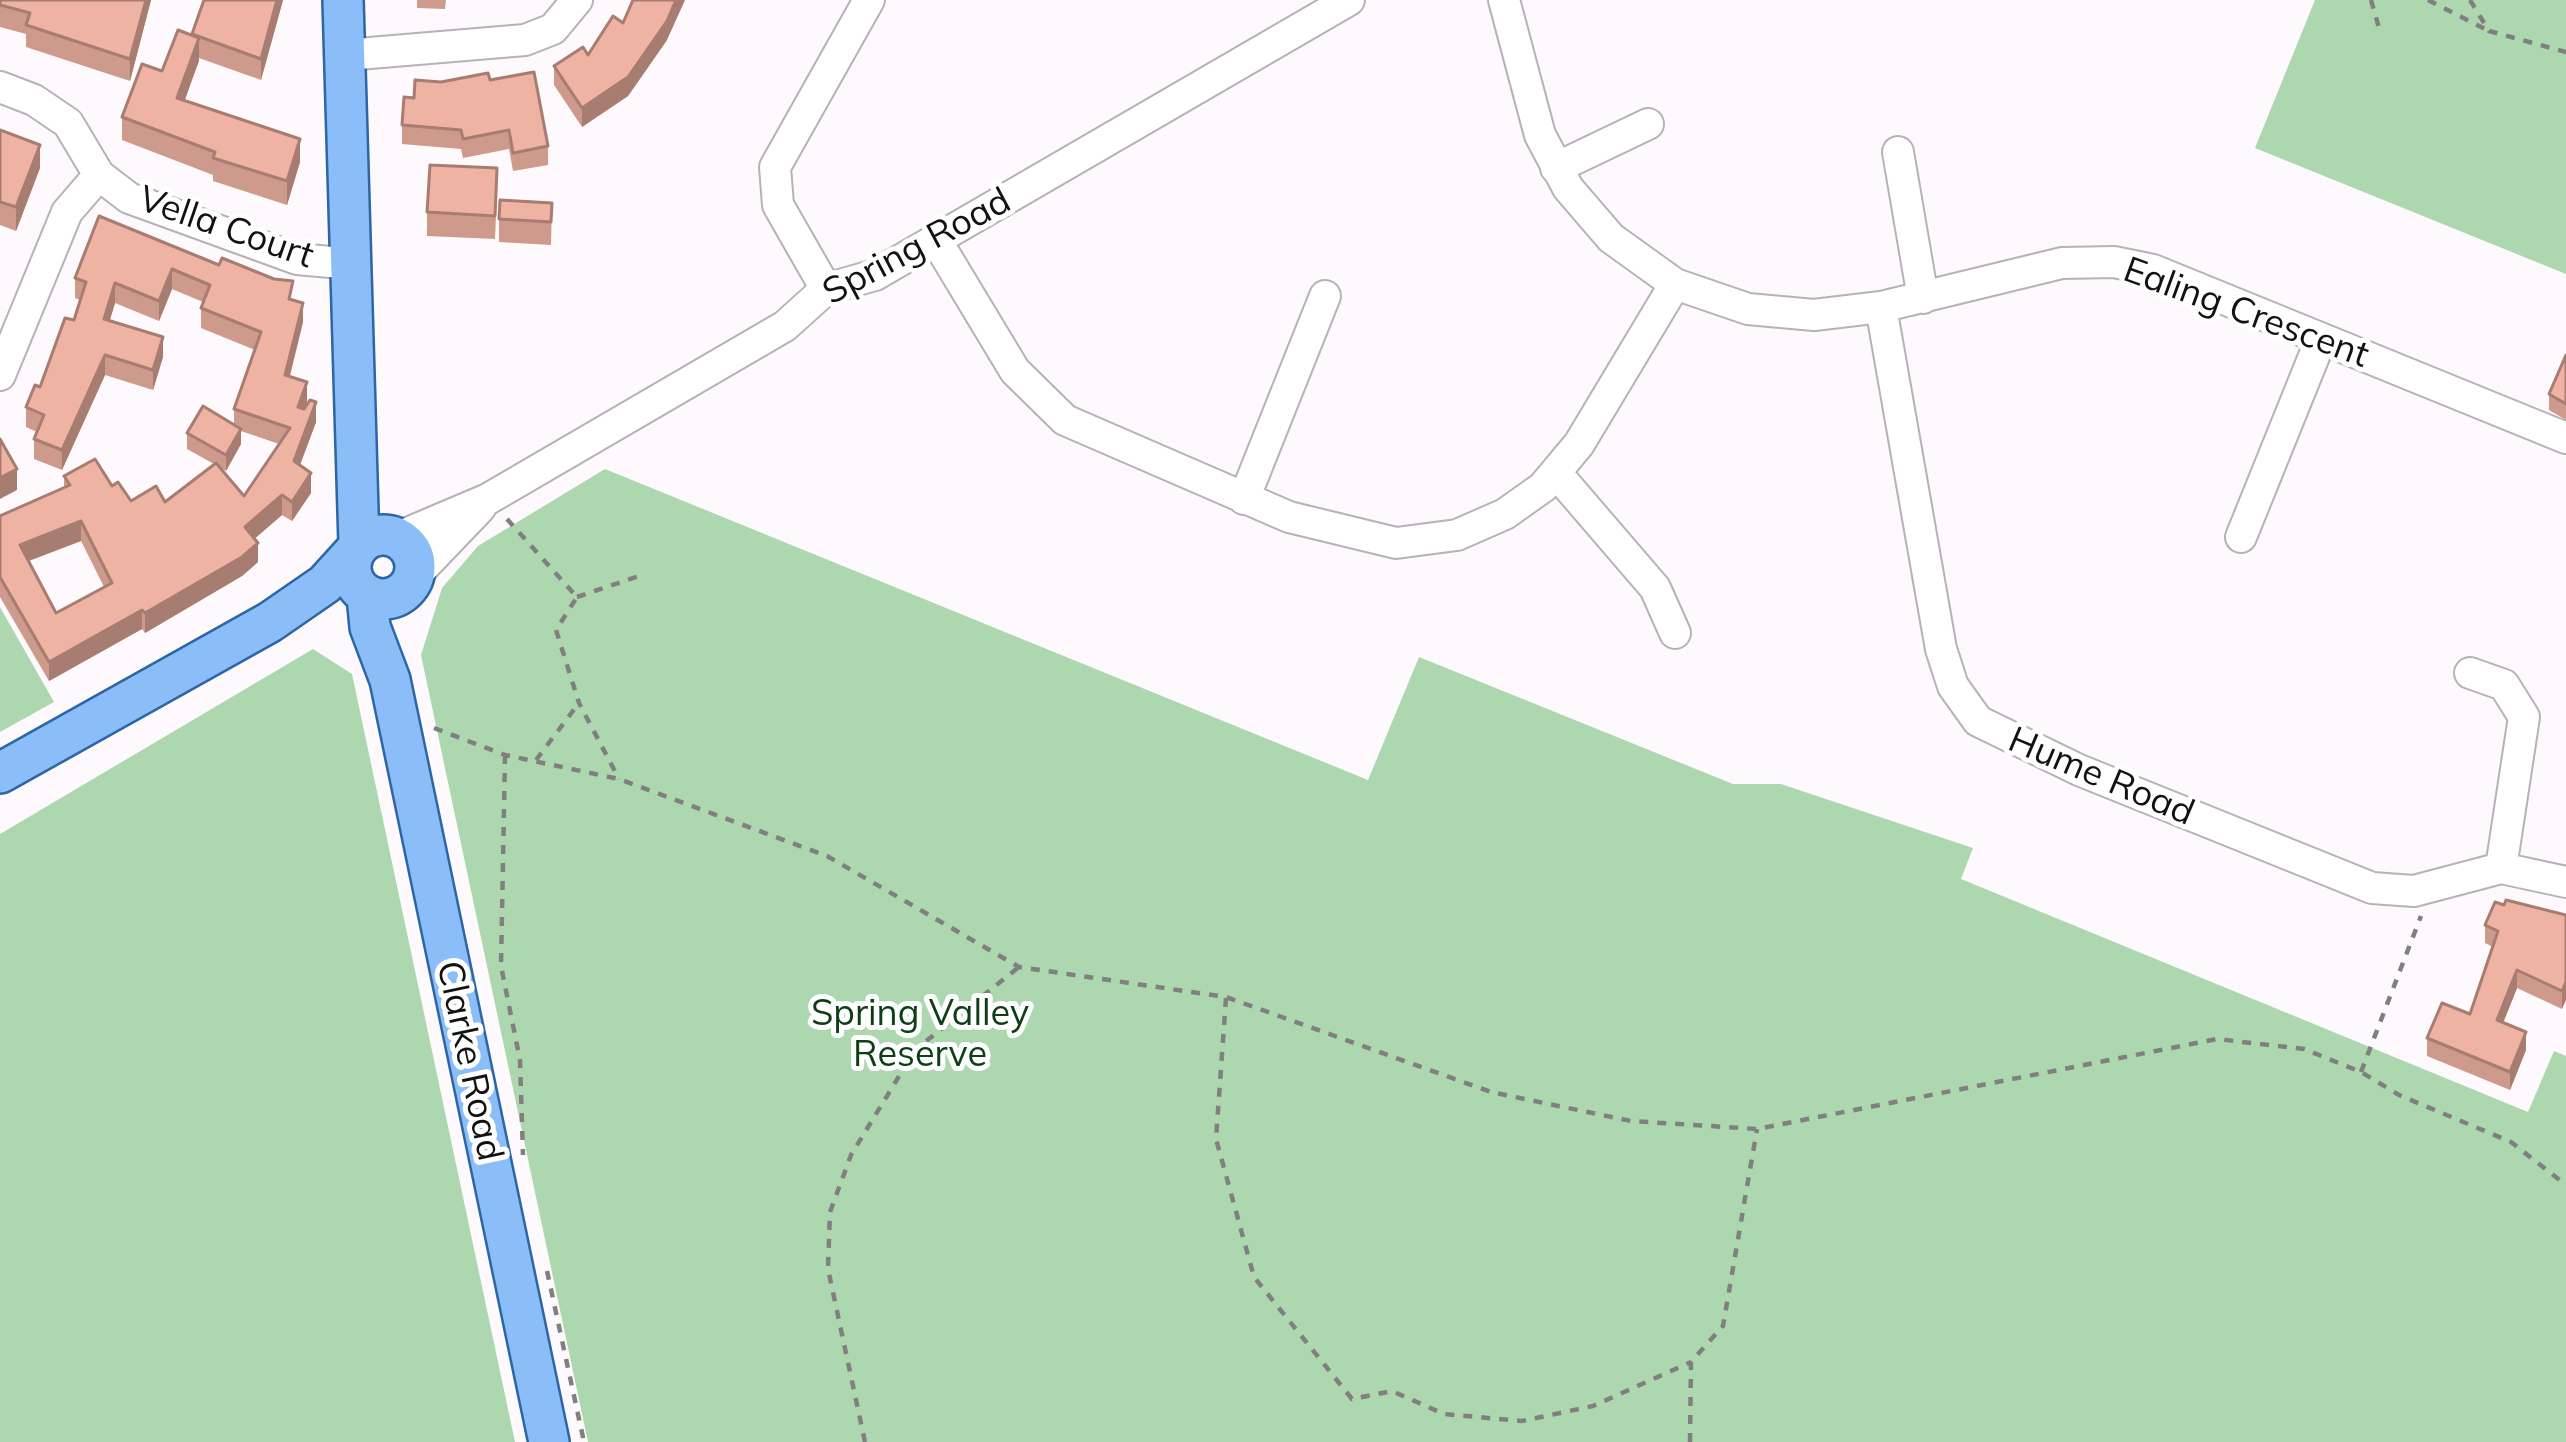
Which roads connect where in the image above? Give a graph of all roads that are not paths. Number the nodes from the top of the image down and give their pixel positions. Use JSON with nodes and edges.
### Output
{"nodes":[{"id":1,"x":343,"y":0,"type":"edge"},
{"id":2,"x":577,"y":0,"type":"edge"},
{"id":3,"x":868,"y":0,"type":"edge"},
{"id":4,"x":1349,"y":0,"type":"edge"},
{"id":5,"x":1502,"y":5,"type":"edge"},
{"id":6,"x":346,"y":55,"type":"junction"},
{"id":7,"x":0,"y":87,"type":"edge"},
{"id":8,"x":1648,"y":124,"type":"dead end"},
{"id":9,"x":1898,"y":152,"type":"dead end"},
{"id":10,"x":1556,"y":168,"type":"junction"},
{"id":11,"x":99,"y":175,"type":"junction"},
{"id":12,"x":936,"y":240,"type":"junction"},
{"id":13,"x":353,"y":264,"type":"junction"},
{"id":14,"x":1676,"y":284,"type":"junction"},
{"id":15,"x":826,"y":289,"type":"junction"},
{"id":16,"x":1325,"y":296,"type":"dead end"},
{"id":17,"x":1923,"y":298,"type":"junction"},
{"id":18,"x":1881,"y":308,"type":"junction"},
{"id":19,"x":2321,"y":339,"type":"junction"},
{"id":20,"x":0,"y":375,"type":"edge"},
{"id":21,"x":2566,"y":438,"type":"edge"},
{"id":22,"x":1557,"y":474,"type":"junction"},
{"id":23,"x":488,"y":499,"type":"junction"},
{"id":24,"x":1244,"y":499,"type":"junction"},
{"id":25,"x":2241,"y":537,"type":"dead end"},
{"id":26,"x":376,"y":543,"type":"junction"},
{"id":27,"x":411,"y":582,"type":"junction"},
{"id":28,"x":365,"y":594,"type":"junction"},
{"id":29,"x":270,"y":622,"type":"junction"},
{"id":30,"x":1675,"y":633,"type":"dead end"},
{"id":31,"x":2470,"y":673,"type":"dead end"},
{"id":32,"x":392,"y":695,"type":"junction"},
{"id":33,"x":0,"y":772,"type":"edge"},
{"id":34,"x":2501,"y":868,"type":"junction"},
{"id":35,"x":2566,"y":882,"type":"edge"},
{"id":36,"x":549,"y":1442,"type":"edge"}],
"edges":[{"from":1,"to":6,"type":"main road"},
{"from":2,"to":6,"type":"street"},
{"from":3,"to":15,"type":"street"},
{"from":4,"to":12,"type":"street","name":"Spring Road"},
{"from":5,"to":10,"type":"street","name":"Ealing Crescent"},
{"from":6,"to":13,"type":"main road"},
{"from":7,"to":11,"type":"street","name":"Vella Court"},
{"from":8,"to":10,"type":"street"},
{"from":9,"to":17,"type":"street"},
{"from":10,"to":14,"type":"street","name":"Ealing Crescent"},
{"from":11,"to":13,"type":"street","name":"Vella Court"},
{"from":11,"to":20,"type":"street"},
{"from":12,"to":15,"type":"street","name":"Spring Road"},
{"from":12,"to":24,"type":"street"},
{"from":13,"to":26,"type":"main road"},
{"from":14,"to":18,"type":"street","name":"Ealing Crescent"},
{"from":14,"to":22,"type":"street"},
{"from":15,"to":23,"type":"street","name":"Spring Road"},
{"from":16,"to":24,"type":"street"},
{"from":17,"to":18,"type":"street","name":"Ealing Crescent"},
{"from":17,"to":19,"type":"street","name":"Ealing Crescent"},
{"from":18,"to":34,"type":"street","name":"Hume Road"},
{"from":19,"to":21,"type":"street","name":"Ealing Crescent"},
{"from":19,"to":25,"type":"street"},
{"from":22,"to":24,"type":"street"},
{"from":22,"to":30,"type":"street"},
{"from":23,"to":26,"type":"street","name":"Spring Road"},
{"from":23,"to":27,"type":"street","name":"Spring Road"},
{"from":26,"to":27,"type":"main road"},
{"from":26,"to":28,"type":"main road"},
{"from":26,"to":29,"type":"main road","name":"Spring Road"},
{"from":27,"to":28,"type":"main road"},
{"from":27,"to":32,"type":"main road","name":"Clarke Road"},
{"from":28,"to":29,"type":"main road","name":"Spring Road"},
{"from":28,"to":32,"type":"main road","name":"Clarke Road"},
{"from":29,"to":33,"type":"main road","name":"Spring Road"},
{"from":31,"to":34,"type":"street"},
{"from":32,"to":36,"type":"main road","name":"Clarke Road"},
{"from":34,"to":35,"type":"street","name":"Hume Road"}]}
